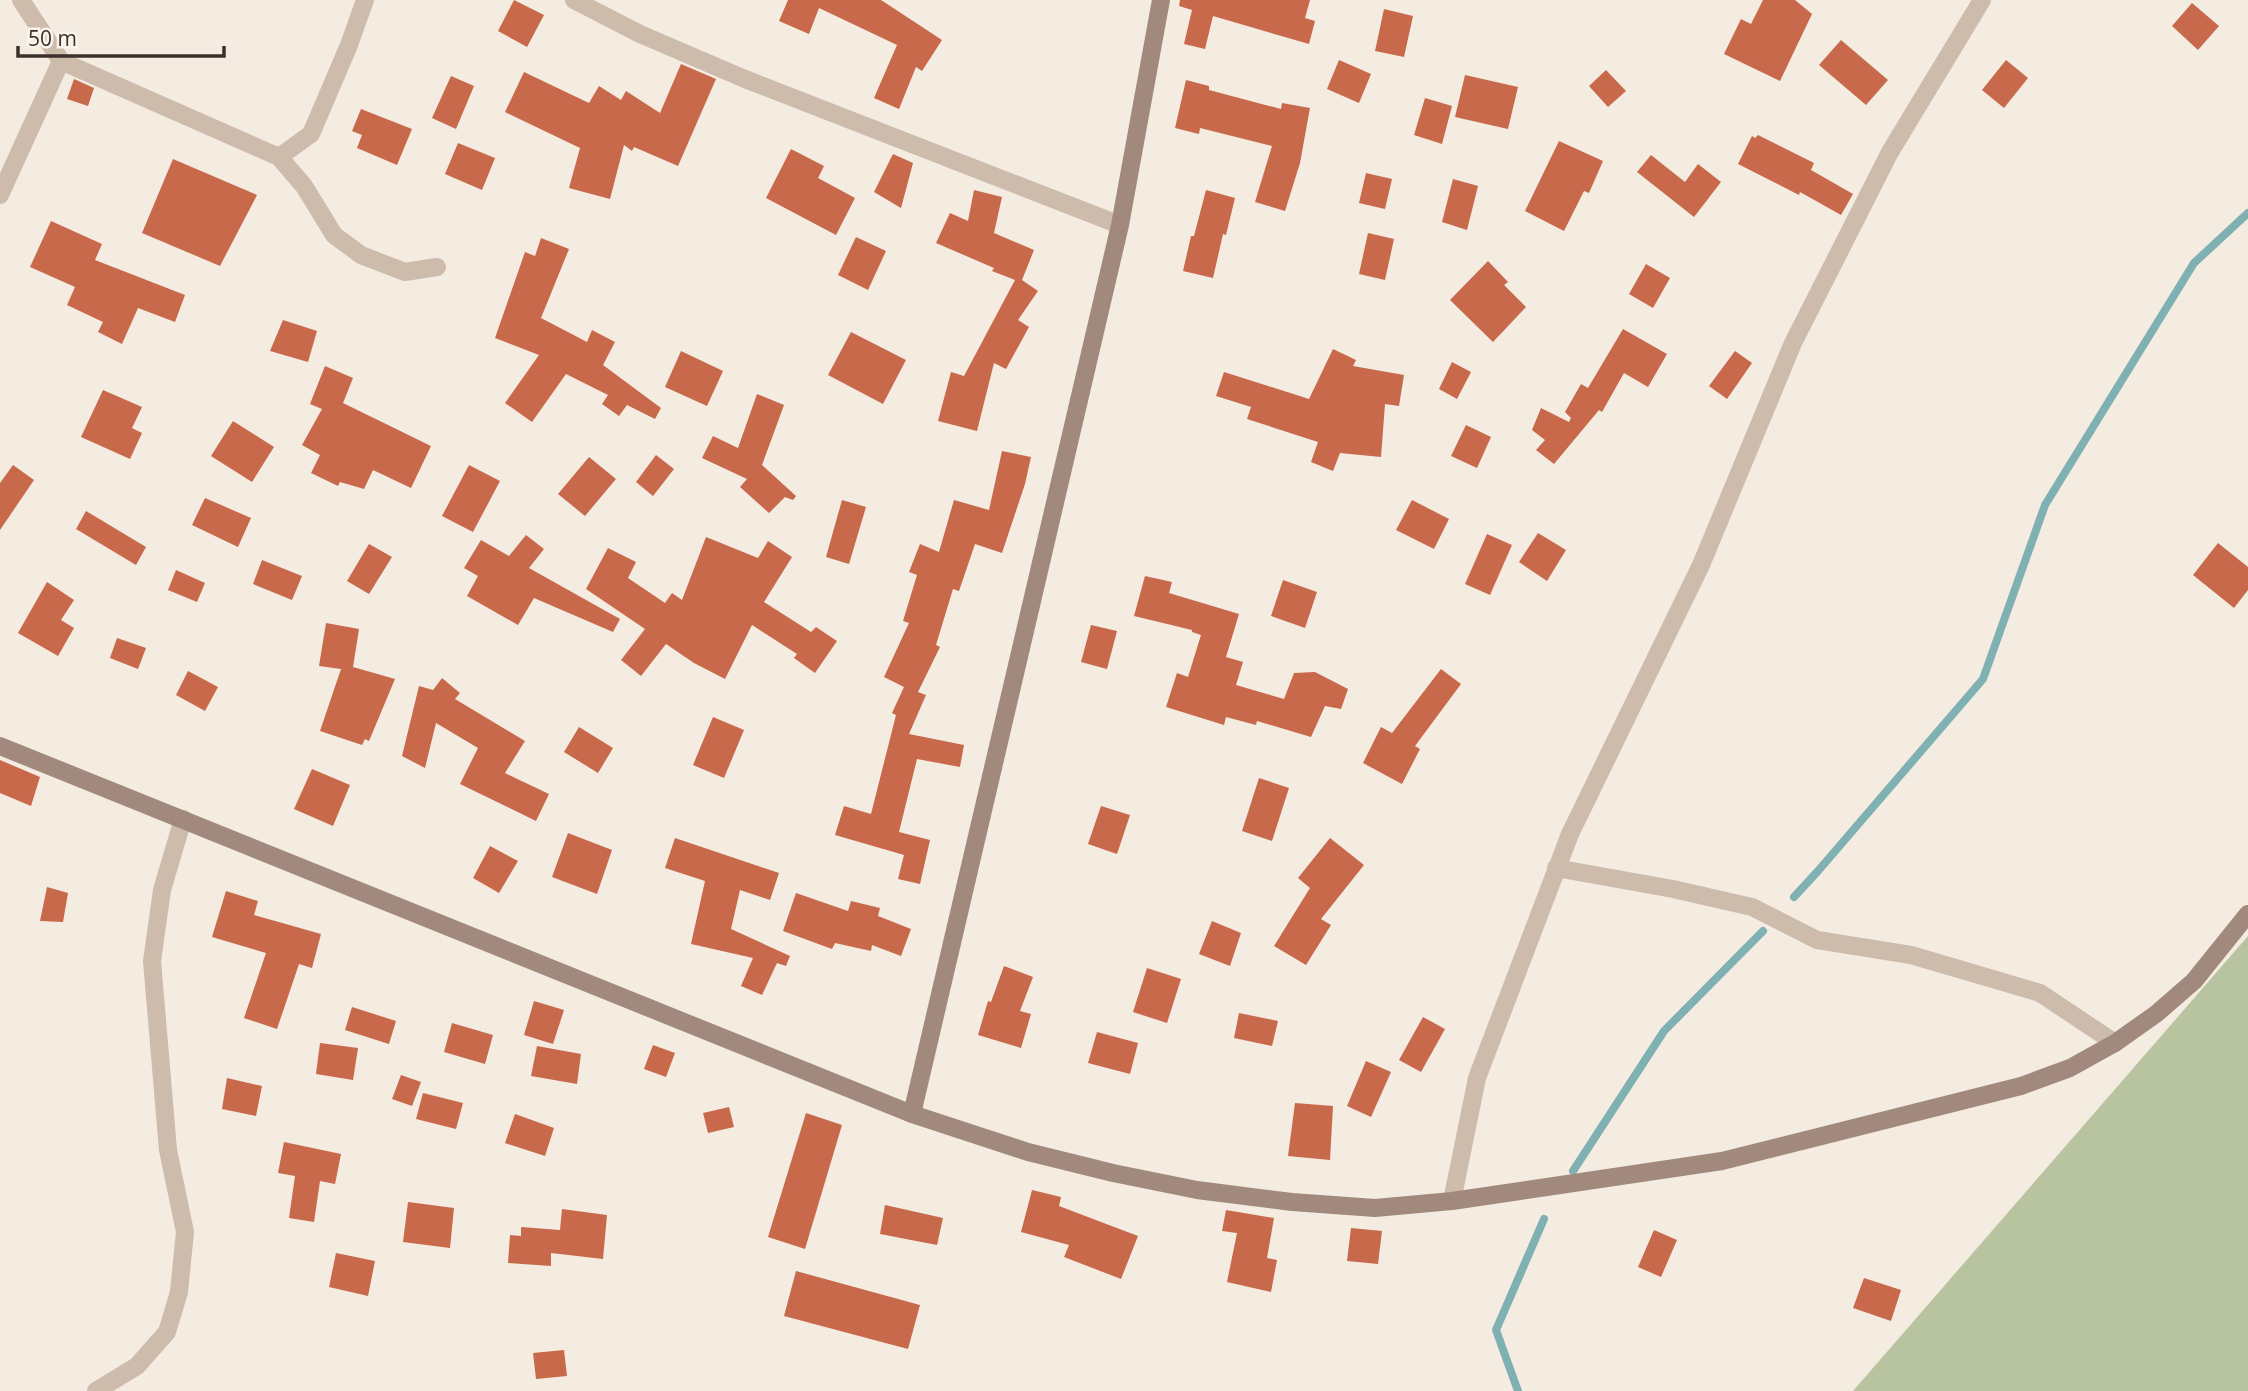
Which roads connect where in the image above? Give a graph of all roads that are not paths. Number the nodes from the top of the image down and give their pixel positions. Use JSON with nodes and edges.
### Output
{"nodes":[{"id":1,"x":21,"y":0,"type":"edge"},
{"id":2,"x":365,"y":0,"type":"edge"},
{"id":3,"x":574,"y":0,"type":"edge"},
{"id":4,"x":1161,"y":0,"type":"edge"},
{"id":5,"x":1982,"y":0,"type":"edge"},
{"id":6,"x":61,"y":61,"type":"junction"},
{"id":7,"x":279,"y":157,"type":"junction"},
{"id":8,"x":0,"y":195,"type":"edge"},
{"id":9,"x":1120,"y":225,"type":"junction"},
{"id":10,"x":437,"y":267,"type":"dead end"},
{"id":11,"x":0,"y":746,"type":"edge"},
{"id":12,"x":183,"y":819,"type":"junction"},
{"id":13,"x":1556,"y":868,"type":"junction"},
{"id":14,"x":2248,"y":914,"type":"edge"},
{"id":15,"x":2115,"y":1042,"type":"junction"},
{"id":16,"x":912,"y":1114,"type":"junction"},
{"id":17,"x":1452,"y":1201,"type":"junction"},
{"id":18,"x":96,"y":1391,"type":"edge"}],
"edges":[{"from":1,"to":6,"type":"street"},
{"from":2,"to":7,"type":"street"},
{"from":3,"to":9,"type":"street"},
{"from":4,"to":9,"type":"street"},
{"from":5,"to":13,"type":"street"},
{"from":6,"to":7,"type":"street"},
{"from":6,"to":8,"type":"street"},
{"from":7,"to":10,"type":"street"},
{"from":9,"to":16,"type":"street"},
{"from":11,"to":12,"type":"street"},
{"from":12,"to":16,"type":"street"},
{"from":12,"to":18,"type":"street"},
{"from":13,"to":15,"type":"street"},
{"from":13,"to":17,"type":"street"},
{"from":14,"to":15,"type":"street"},
{"from":15,"to":17,"type":"street"},
{"from":16,"to":17,"type":"street"}]}
